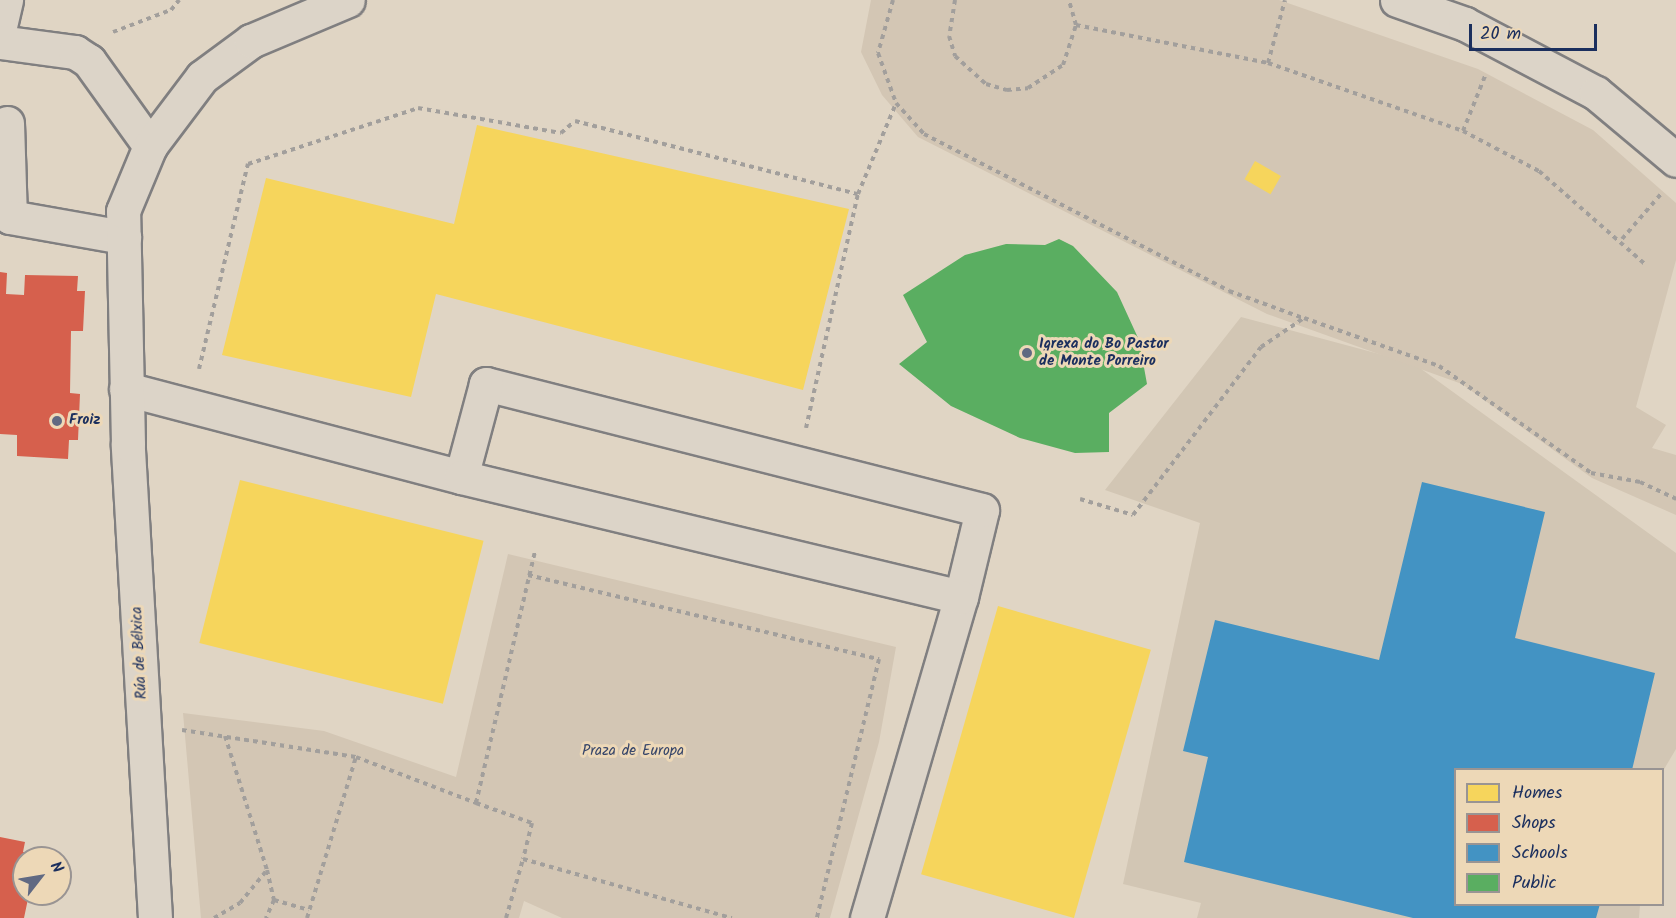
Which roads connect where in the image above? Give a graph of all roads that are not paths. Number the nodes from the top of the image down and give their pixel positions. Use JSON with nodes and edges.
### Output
{"nodes":[{"id":1,"x":6,"y":0,"type":"edge"},
{"id":2,"x":348,"y":0,"type":"edge"},
{"id":3,"x":1397,"y":0,"type":"edge"},
{"id":4,"x":0,"y":26,"type":"edge"},
{"id":5,"x":0,"y":42,"type":"edge"},
{"id":6,"x":7,"y":123,"type":"dead end"},
{"id":7,"x":150,"y":146,"type":"junction"},
{"id":8,"x":1676,"y":160,"type":"edge"},
{"id":9,"x":124,"y":237,"type":"junction"},
{"id":10,"x":126,"y":389,"type":"junction"},
{"id":11,"x":461,"y":477,"type":"junction"},
{"id":12,"x":961,"y":597,"type":"junction"},
{"id":13,"x":155,"y":918,"type":"edge"},
{"id":14,"x":867,"y":918,"type":"edge"}],
"edges":[{"from":1,"to":4,"type":"street"},
{"from":2,"to":7,"type":"street","name":"Rúa de Bélxica"},
{"from":3,"to":8,"type":"street"},
{"from":5,"to":7,"type":"street"},
{"from":6,"to":9,"type":"street"},
{"from":7,"to":9,"type":"street","name":"Rúa de Bélxica"},
{"from":9,"to":10,"type":"street","name":"Rúa de Bélxica"},
{"from":10,"to":11,"type":"street"},
{"from":10,"to":13,"type":"street","name":"Rúa de Bélxica"},
{"from":11,"to":12,"type":"street"},
{"from":11,"to":12,"type":"street"},
{"from":12,"to":14,"type":"street"}]}
